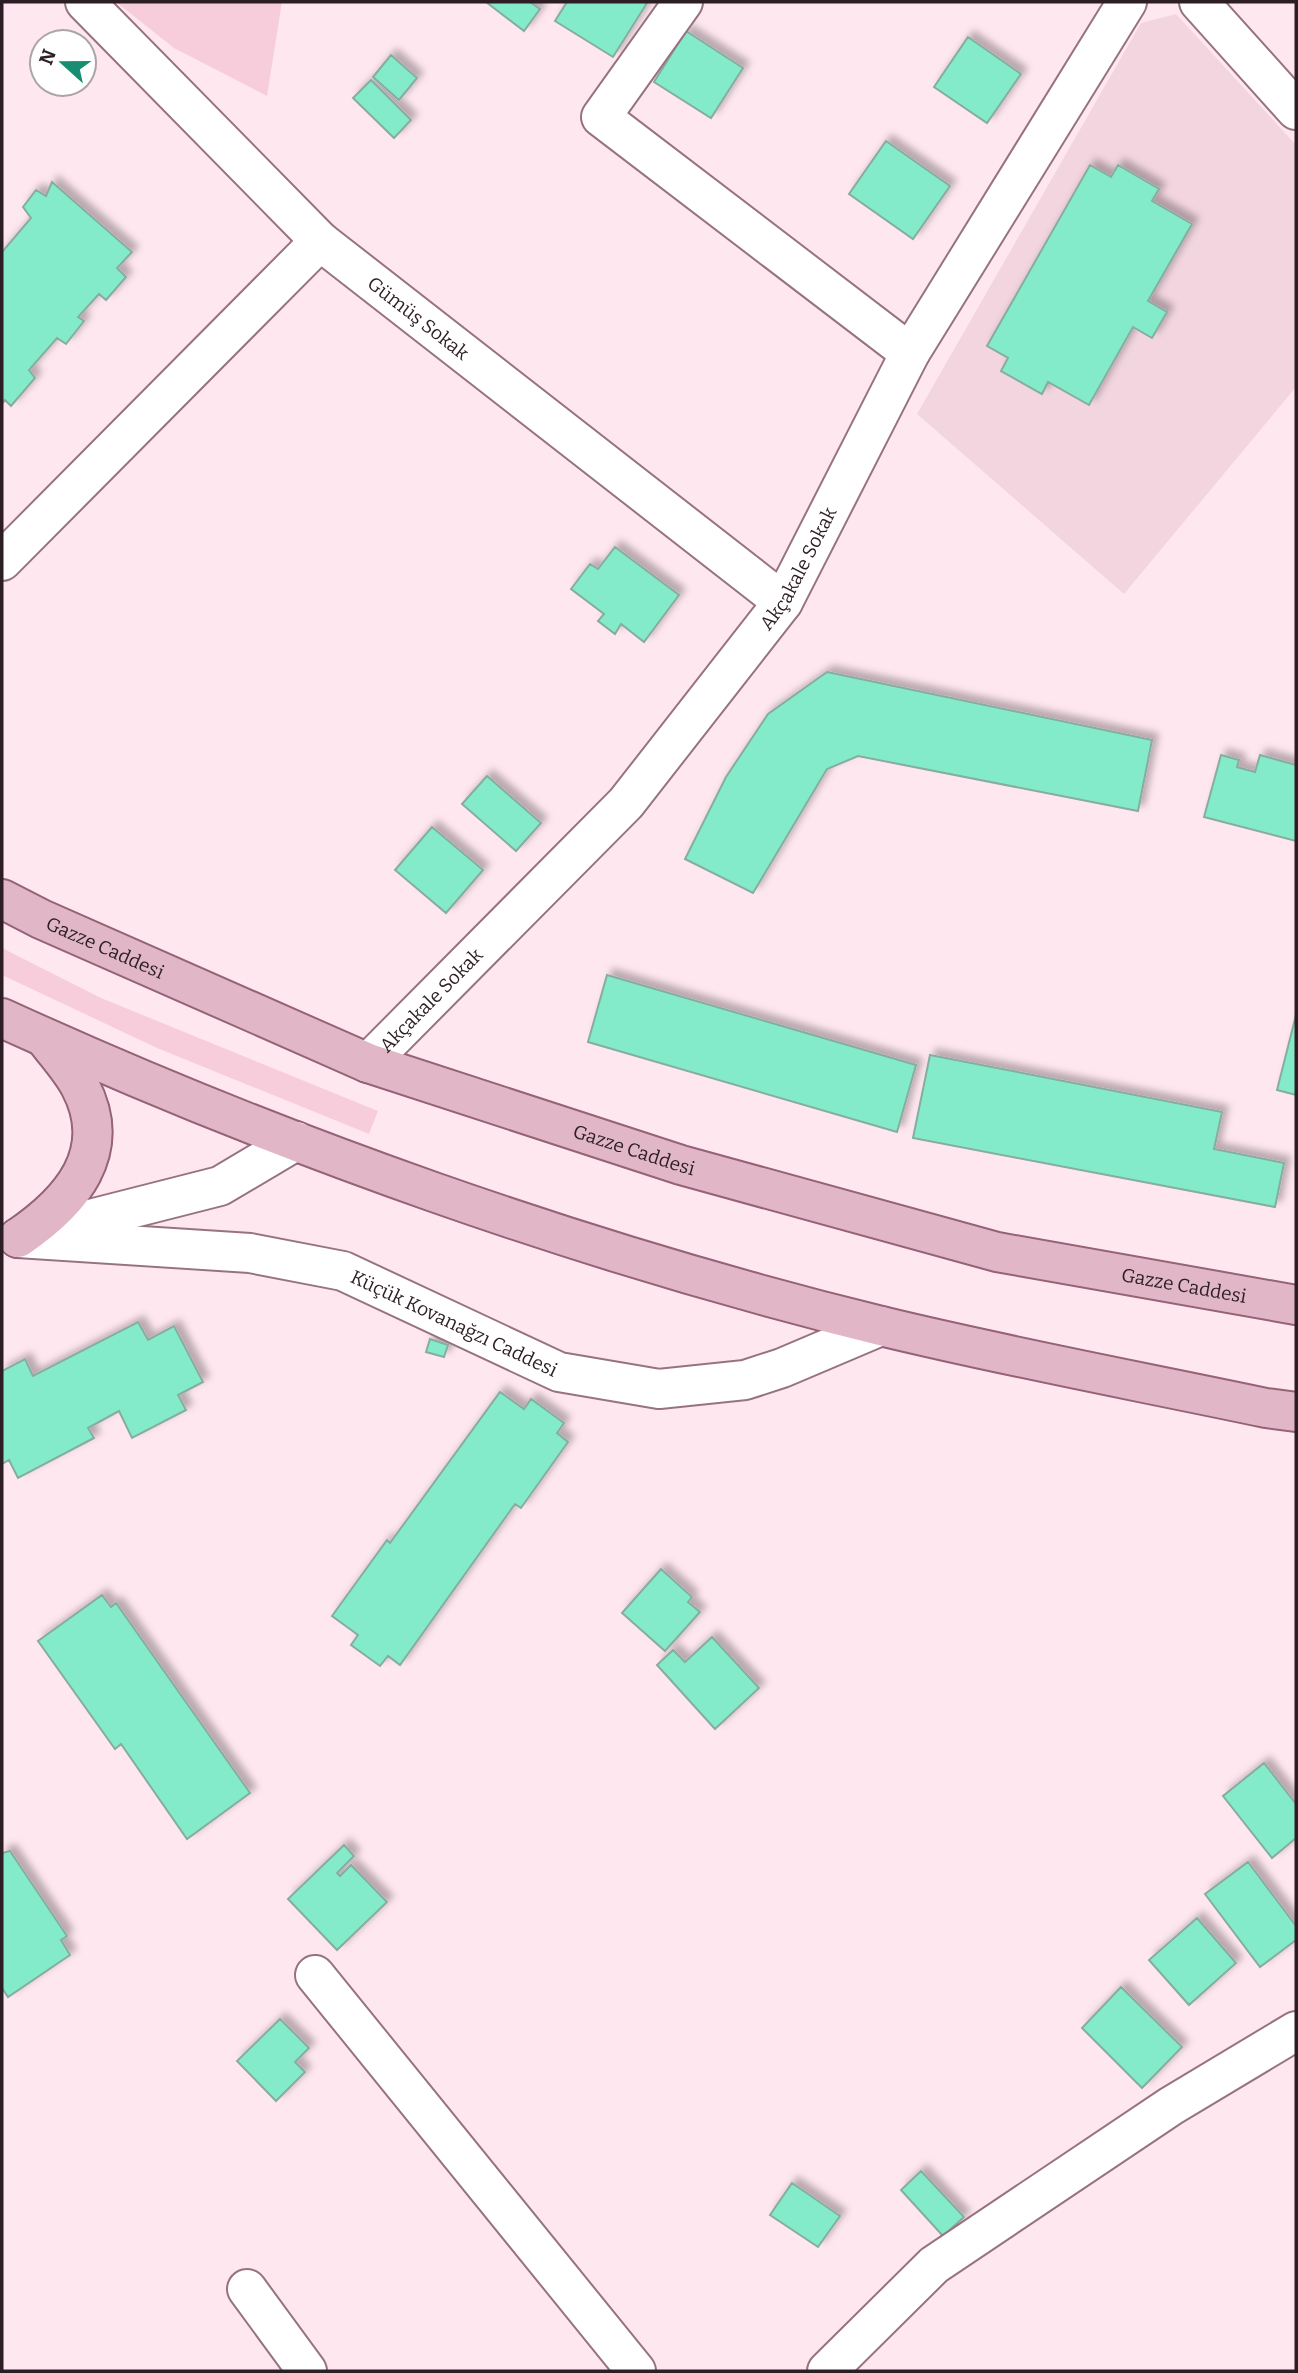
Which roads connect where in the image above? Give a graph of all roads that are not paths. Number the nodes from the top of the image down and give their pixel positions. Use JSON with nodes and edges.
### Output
{"nodes":[{"id":1,"x":85,"y":2,"type":"edge"},
{"id":2,"x":683,"y":2,"type":"edge"},
{"id":3,"x":1127,"y":2,"type":"edge"},
{"id":4,"x":1199,"y":2,"type":"edge"},
{"id":5,"x":1296,"y":110,"type":"edge"},
{"id":6,"x":320,"y":241,"type":"junction"},
{"id":7,"x":910,"y":353,"type":"junction"},
{"id":8,"x":2,"y":561,"type":"edge"},
{"id":9,"x":783,"y":602,"type":"junction"},
{"id":10,"x":2,"y":898,"type":"edge"},
{"id":11,"x":2,"y":1018,"type":"edge"},
{"id":12,"x":45,"y":1038,"type":"junction"},
{"id":13,"x":368,"y":1063,"type":"junction"},
{"id":14,"x":296,"y":1141,"type":"junction"},
{"id":15,"x":10,"y":1240,"type":"edge"},
{"id":16,"x":1296,"y":1305,"type":"edge"},
{"id":17,"x":881,"y":1326,"type":"junction"},
{"id":18,"x":1296,"y":1412,"type":"edge"},
{"id":19,"x":315,"y":1975,"type":"dead end"},
{"id":20,"x":1296,"y":2031,"type":"edge"},
{"id":21,"x":247,"y":2289,"type":"dead end"},
{"id":22,"x":307,"y":2371,"type":"edge"},
{"id":23,"x":636,"y":2371,"type":"edge"},
{"id":24,"x":827,"y":2371,"type":"edge"}],
"edges":[{"from":1,"to":6,"type":"street","name":"Gümüş Sokak"},
{"from":2,"to":7,"type":"street"},
{"from":3,"to":7,"type":"street","name":"Akçakale Sokak"},
{"from":4,"to":5,"type":"street"},
{"from":6,"to":8,"type":"street"},
{"from":6,"to":9,"type":"street","name":"Gümüş Sokak"},
{"from":7,"to":9,"type":"street","name":"Akçakale Sokak"},
{"from":9,"to":13,"type":"street","name":"Akçakale Sokak"},
{"from":10,"to":13,"type":"main road","name":"Gazze Caddesi"},
{"from":11,"to":12,"type":"main road"},
{"from":12,"to":14,"type":"main road"},
{"from":12,"to":15,"type":"main road"},
{"from":13,"to":16,"type":"main road","name":"Gazze Caddesi"},
{"from":14,"to":15,"type":"street"},
{"from":14,"to":17,"type":"main road"},
{"from":15,"to":17,"type":"street","name":"Küçük Kovanağzı Caddesi"},
{"from":17,"to":18,"type":"main road"},
{"from":19,"to":23,"type":"street"},
{"from":20,"to":24,"type":"street"},
{"from":21,"to":22,"type":"street"}]}
